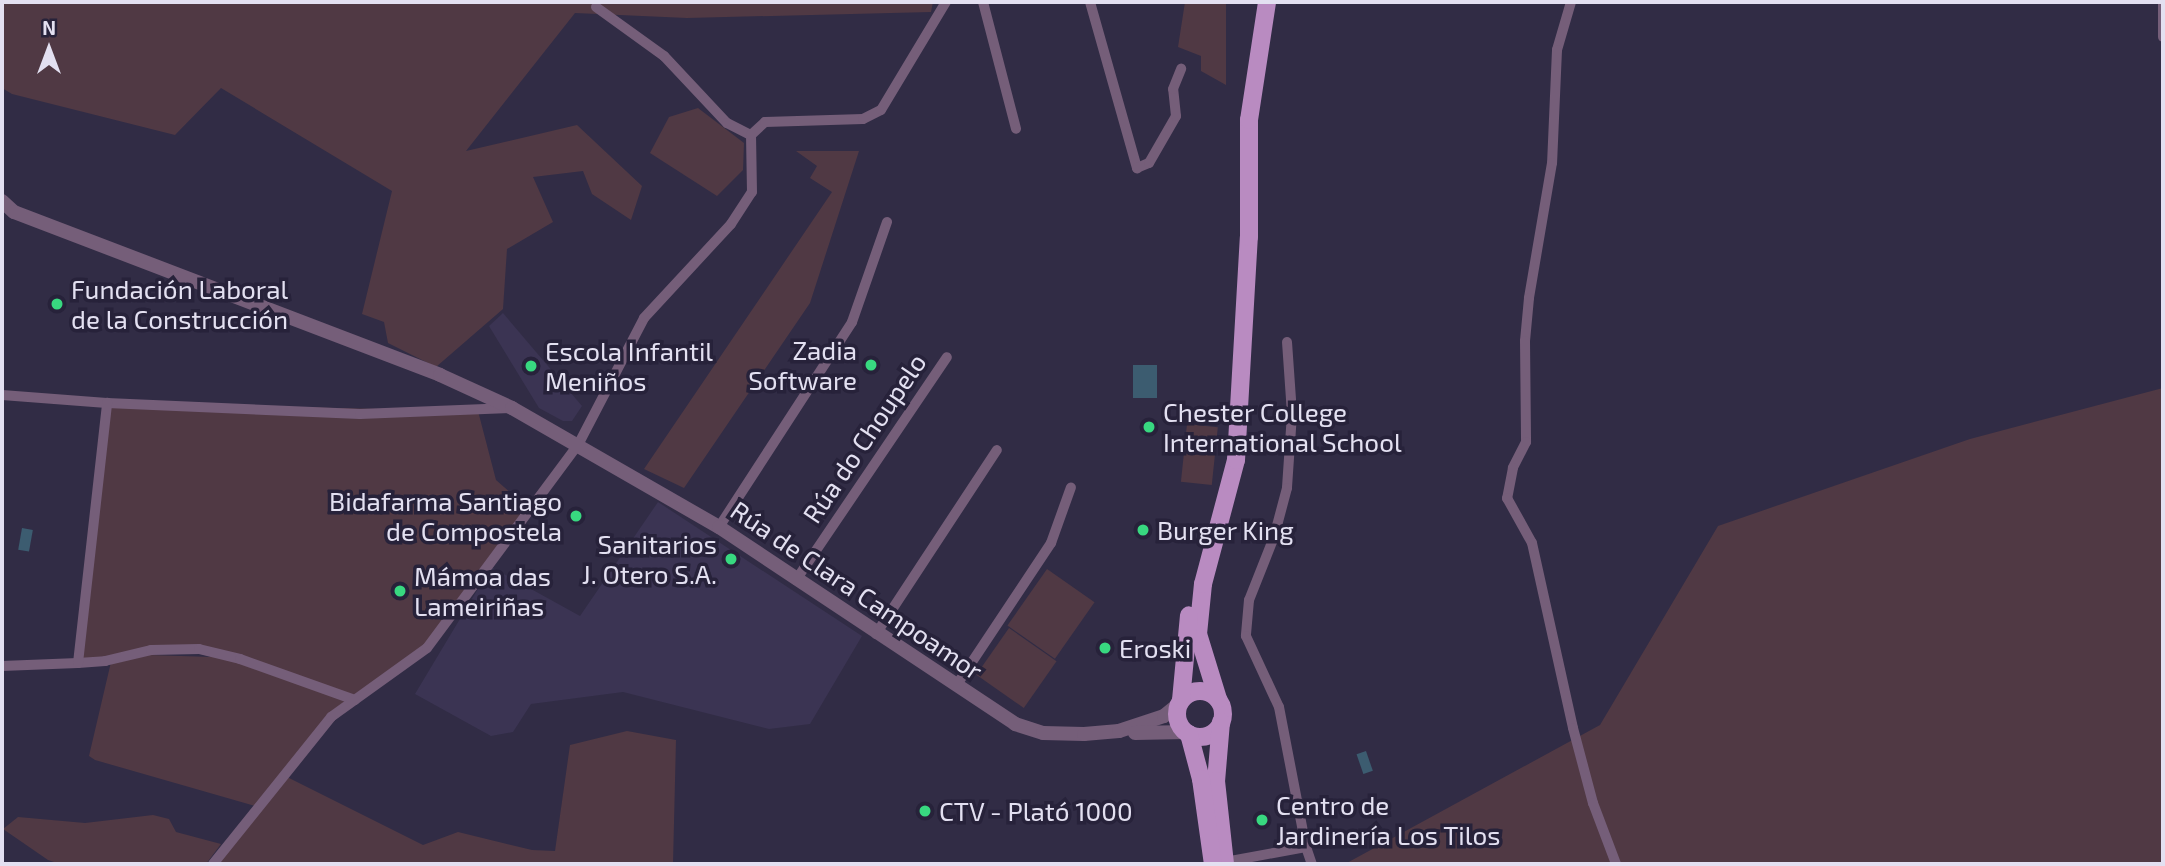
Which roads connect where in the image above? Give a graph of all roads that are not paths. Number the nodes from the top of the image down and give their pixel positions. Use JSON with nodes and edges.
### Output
{"nodes":[{"id":1,"x":946,"y":2,"type":"edge"},
{"id":2,"x":983,"y":2,"type":"edge"},
{"id":3,"x":1090,"y":2,"type":"edge"},
{"id":4,"x":1267,"y":2,"type":"edge"},
{"id":5,"x":1278,"y":2,"type":"edge"},
{"id":6,"x":1571,"y":2,"type":"edge"},
{"id":7,"x":2163,"y":2,"type":"edge"},
{"id":8,"x":596,"y":7,"type":"dead end"},
{"id":9,"x":2163,"y":37,"type":"edge"},
{"id":10,"x":1181,"y":69,"type":"dead end"},
{"id":11,"x":1016,"y":129,"type":"dead end"},
{"id":12,"x":751,"y":135,"type":"junction"},
{"id":13,"x":2,"y":201,"type":"edge"},
{"id":14,"x":887,"y":222,"type":"dead end"},
{"id":15,"x":1249,"y":237,"type":"junction"},
{"id":16,"x":1287,"y":342,"type":"dead end"},
{"id":17,"x":947,"y":357,"type":"dead end"},
{"id":18,"x":2,"y":395,"type":"edge"},
{"id":19,"x":107,"y":403,"type":"junction"},
{"id":20,"x":512,"y":408,"type":"junction"},
{"id":21,"x":578,"y":445,"type":"junction"},
{"id":22,"x":998,"y":450,"type":"dead end"},
{"id":23,"x":1071,"y":487,"type":"dead end"},
{"id":24,"x":1224,"y":506,"type":"junction"},
{"id":25,"x":719,"y":527,"type":"junction"},
{"id":26,"x":796,"y":580,"type":"junction"},
{"id":27,"x":876,"y":634,"type":"junction"},
{"id":28,"x":78,"y":663,"type":"junction"},
{"id":29,"x":2,"y":666,"type":"edge"},
{"id":30,"x":956,"y":687,"type":"junction"},
{"id":31,"x":1218,"y":699,"type":"junction"},
{"id":32,"x":355,"y":700,"type":"junction"},
{"id":33,"x":1180,"y":702,"type":"junction"},
{"id":34,"x":1221,"y":722,"type":"junction"},
{"id":35,"x":1119,"y":731,"type":"junction"},
{"id":36,"x":1187,"y":733,"type":"junction"},
{"id":37,"x":1306,"y":847,"type":"junction"},
{"id":38,"x":213,"y":864,"type":"edge"},
{"id":39,"x":1221,"y":864,"type":"edge"},
{"id":40,"x":1312,"y":864,"type":"edge"},
{"id":41,"x":1616,"y":864,"type":"edge"}],
"edges":[{"from":1,"to":12,"type":"street"},
{"from":2,"to":11,"type":"street"},
{"from":3,"to":10,"type":"street"},
{"from":4,"to":15,"type":"main road"},
{"from":5,"to":15,"type":"main road"},
{"from":6,"to":41,"type":"street"},
{"from":7,"to":9,"type":"street"},
{"from":8,"to":12,"type":"street"},
{"from":12,"to":21,"type":"street"},
{"from":13,"to":20,"type":"street","name":"Rúa de Clara Campoamor"},
{"from":14,"to":25,"type":"street"},
{"from":15,"to":24,"type":"main road"},
{"from":16,"to":37,"type":"street"},
{"from":17,"to":26,"type":"street","name":"Rúa do Choupelo"},
{"from":18,"to":19,"type":"street"},
{"from":19,"to":20,"type":"street"},
{"from":19,"to":28,"type":"street"},
{"from":20,"to":21,"type":"street","name":"Rúa de Clara Campoamor"},
{"from":21,"to":25,"type":"street","name":"Rúa de Clara Campoamor"},
{"from":21,"to":32,"type":"street"},
{"from":22,"to":27,"type":"street"},
{"from":23,"to":30,"type":"street"},
{"from":24,"to":31,"type":"main road"},
{"from":24,"to":33,"type":"main road"},
{"from":25,"to":26,"type":"street","name":"Rúa de Clara Campoamor"},
{"from":26,"to":27,"type":"street","name":"Rúa de Clara Campoamor"},
{"from":27,"to":30,"type":"street","name":"Rúa de Clara Campoamor"},
{"from":28,"to":29,"type":"street"},
{"from":28,"to":32,"type":"street"},
{"from":30,"to":35,"type":"street","name":"Rúa de Clara Campoamor"},
{"from":31,"to":33,"type":"main road"},
{"from":31,"to":34,"type":"main road"},
{"from":32,"to":38,"type":"street"},
{"from":33,"to":35,"type":"street"},
{"from":33,"to":36,"type":"main road"},
{"from":34,"to":36,"type":"main road"},
{"from":34,"to":39,"type":"main road"},
{"from":35,"to":36,"type":"street"},
{"from":36,"to":39,"type":"main road"},
{"from":37,"to":39,"type":"street"},
{"from":37,"to":40,"type":"street"}]}
